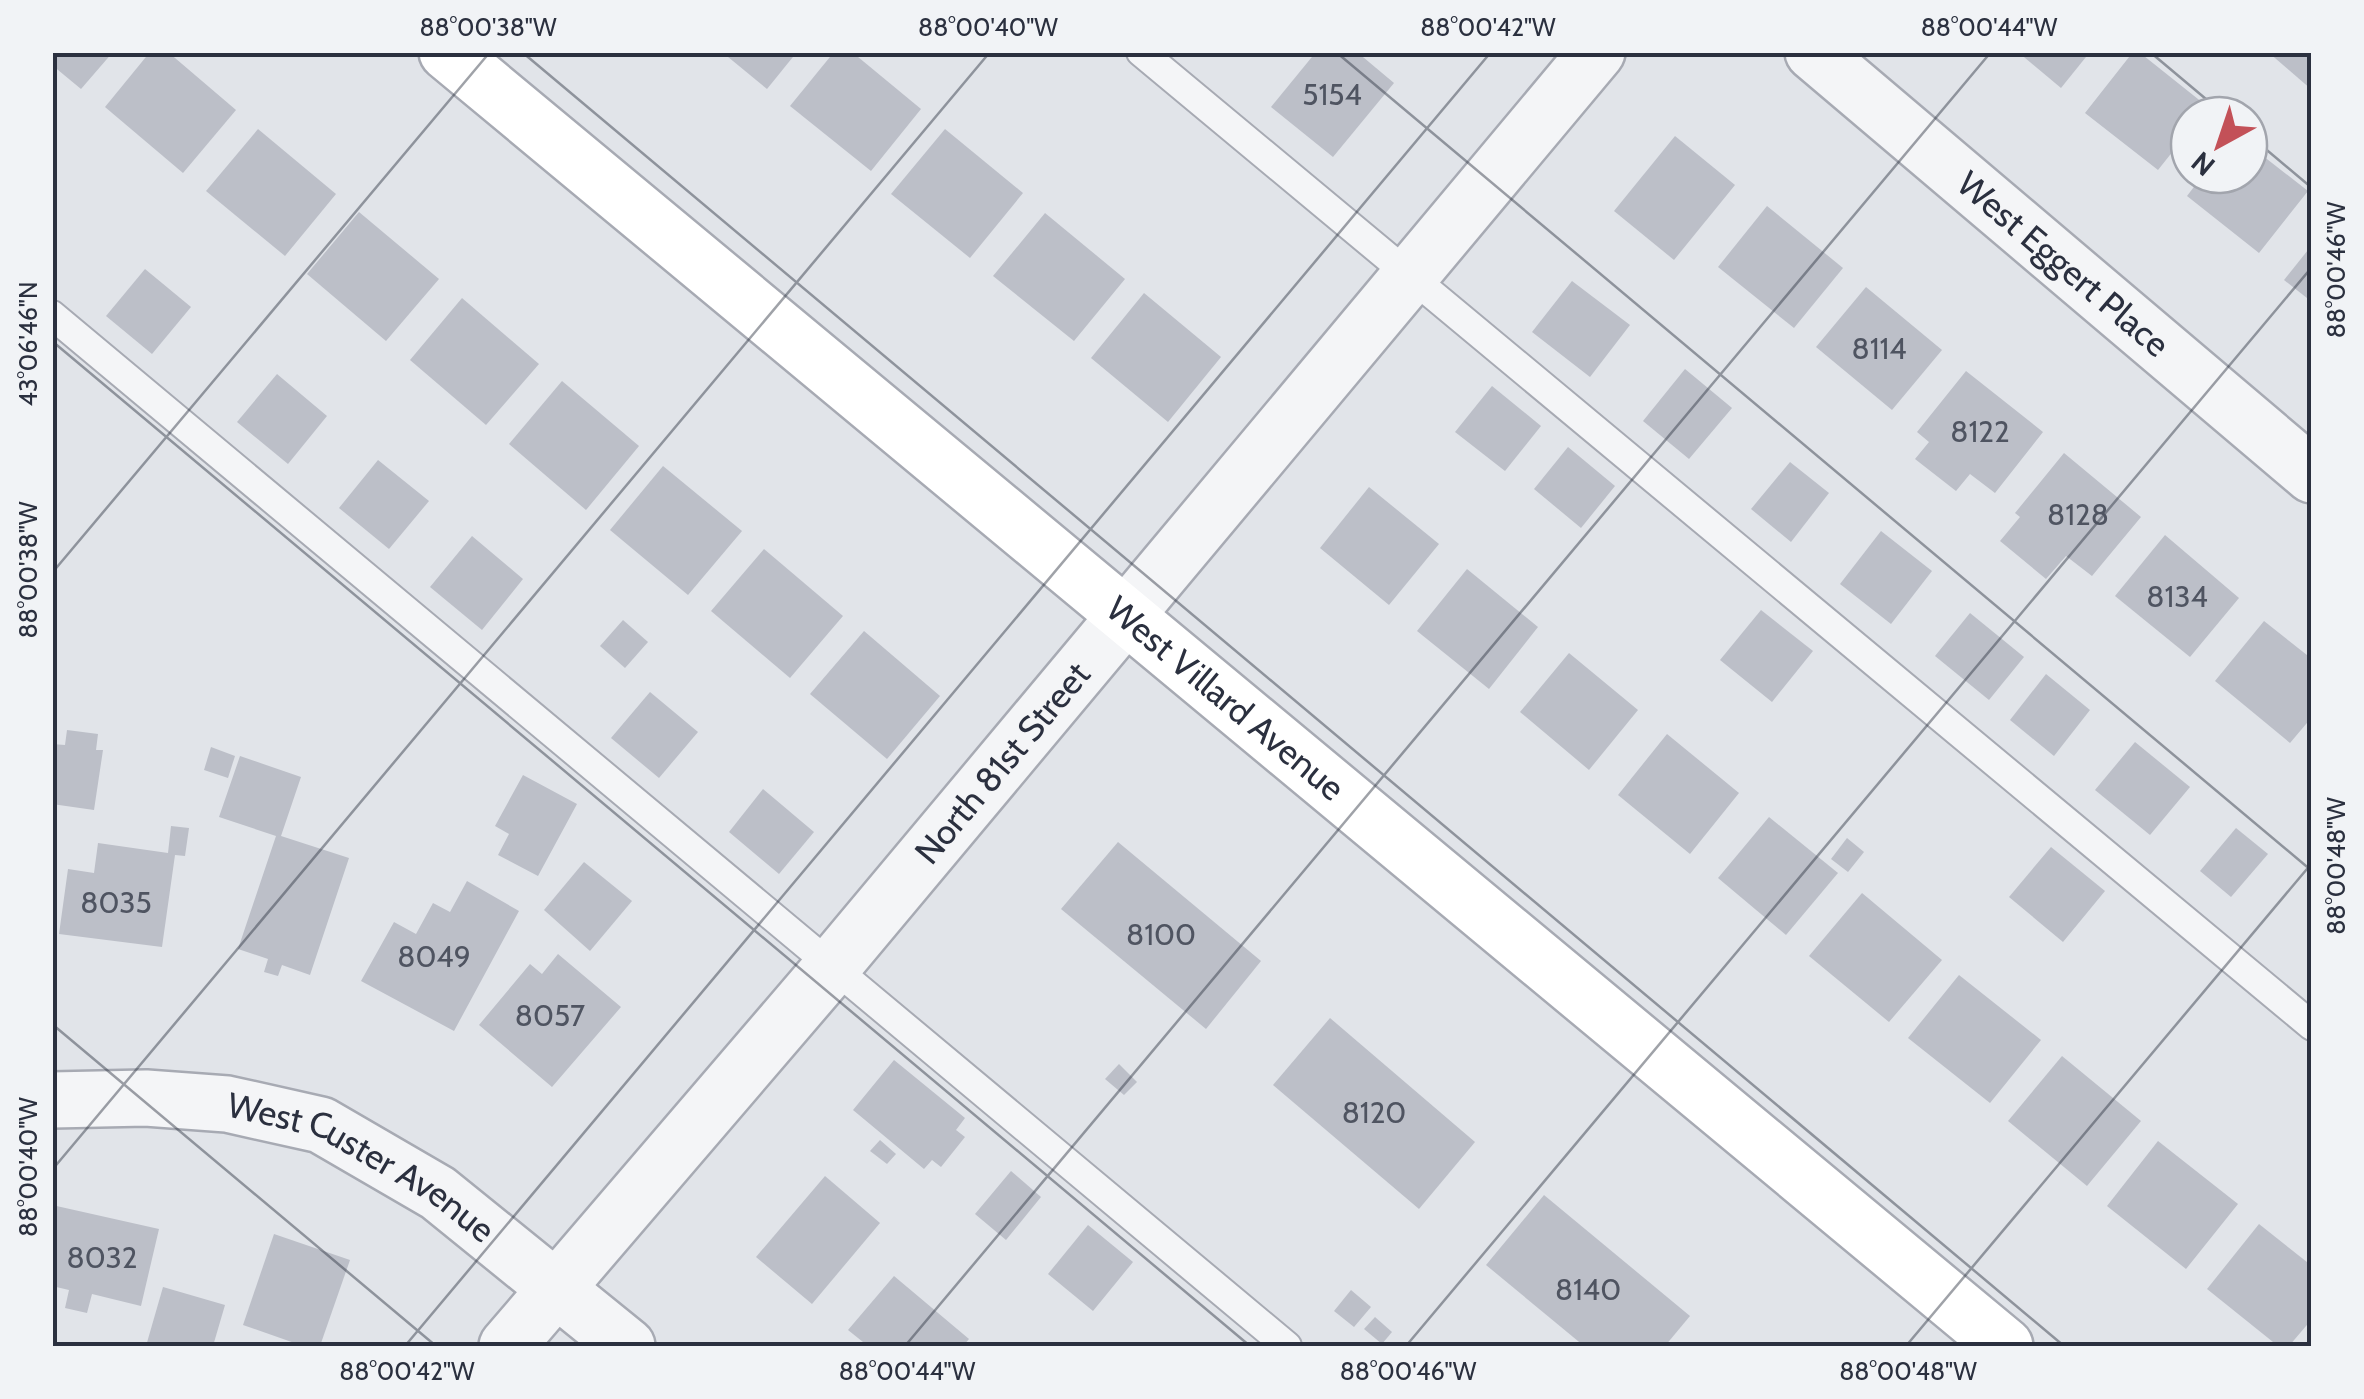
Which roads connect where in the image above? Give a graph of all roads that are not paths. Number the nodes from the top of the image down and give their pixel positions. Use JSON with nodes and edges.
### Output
{"nodes":[{"id":1,"x":447,"y":52,"type":"edge"},
{"id":2,"x":1141,"y":52,"type":"edge"},
{"id":3,"x":1597,"y":52,"type":"edge"},
{"id":4,"x":1813,"y":52,"type":"edge"},
{"id":5,"x":1412,"y":277,"type":"junction"},
{"id":6,"x":52,"y":315,"type":"edge"},
{"id":7,"x":2312,"y":475,"type":"edge"},
{"id":8,"x":1126,"y":617,"type":"junction"},
{"id":9,"x":832,"y":968,"type":"junction"},
{"id":10,"x":2312,"y":1026,"type":"edge"},
{"id":11,"x":52,"y":1100,"type":"edge"},
{"id":12,"x":556,"y":1287,"type":"junction"},
{"id":13,"x":507,"y":1346,"type":"edge"},
{"id":14,"x":627,"y":1346,"type":"edge"},
{"id":15,"x":1287,"y":1346,"type":"edge"},
{"id":16,"x":2005,"y":1346,"type":"edge"}],
"edges":[{"from":1,"to":8,"type":"street","name":"West Villard Avenue"},
{"from":2,"to":5,"type":"lane"},
{"from":3,"to":5,"type":"street","name":"North 81st Street"},
{"from":4,"to":7,"type":"street","name":"West Eggert Place"},
{"from":5,"to":8,"type":"street","name":"North 81st Street"},
{"from":5,"to":10,"type":"lane"},
{"from":6,"to":9,"type":"lane"},
{"from":8,"to":9,"type":"street","name":"North 81st Street"},
{"from":8,"to":16,"type":"street","name":"West Villard Avenue"},
{"from":9,"to":12,"type":"street","name":"North 81st Street"},
{"from":9,"to":15,"type":"lane"},
{"from":11,"to":12,"type":"street","name":"West Custer Avenue"},
{"from":12,"to":13,"type":"street","name":"North 81st Street"},
{"from":12,"to":14,"type":"street","name":"West Custer Avenue"}]}
